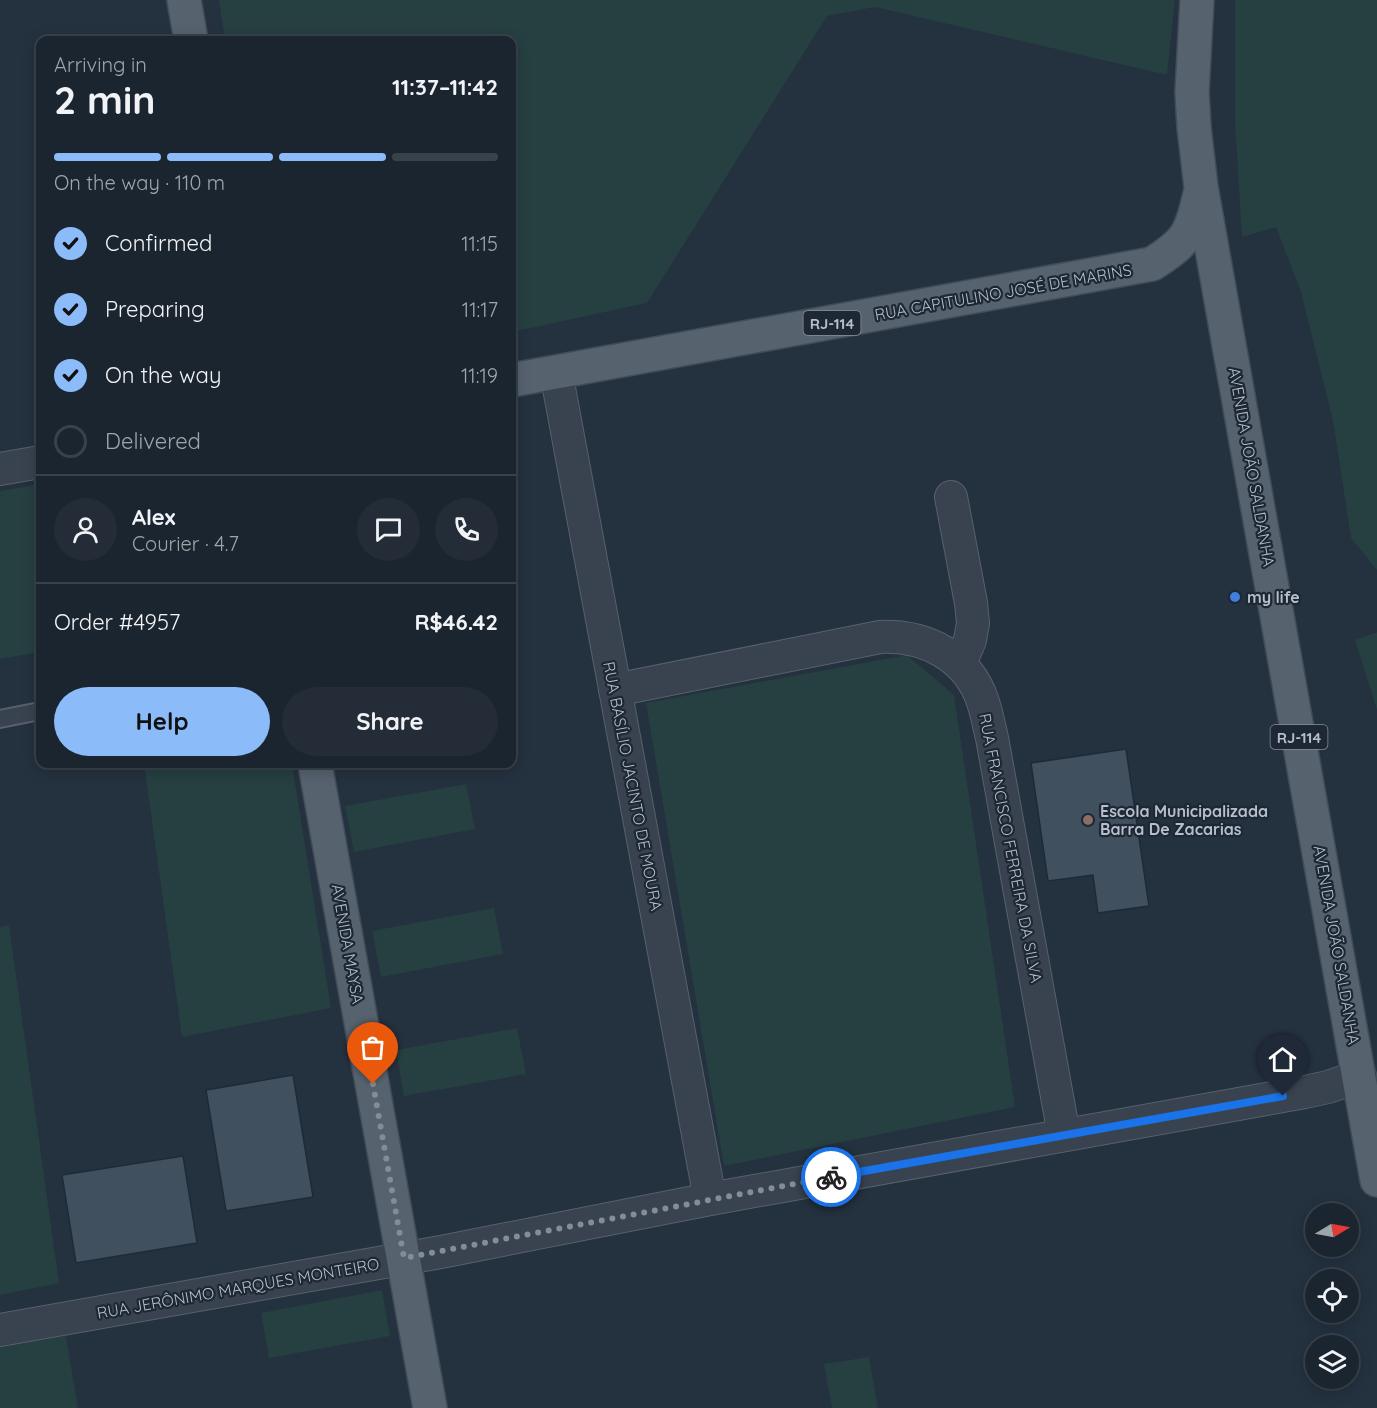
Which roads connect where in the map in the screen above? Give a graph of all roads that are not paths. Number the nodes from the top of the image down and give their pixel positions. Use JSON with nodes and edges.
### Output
{"nodes":[{"id":1,"x":184,"y":0,"type":"edge"},
{"id":2,"x":1197,"y":0,"type":"edge"},
{"id":3,"x":190,"y":36,"type":"edge"},
{"id":4,"x":1201,"y":187,"type":"junction"},
{"id":5,"x":1152,"y":264,"type":"junction"},
{"id":6,"x":1221,"y":293,"type":"junction"},
{"id":7,"x":556,"y":372,"type":"junction"},
{"id":8,"x":516,"y":379,"type":"edge"},
{"id":9,"x":36,"y":463,"type":"edge"},
{"id":10,"x":0,"y":469,"type":"edge"},
{"id":11,"x":951,"y":497,"type":"dead end"},
{"id":12,"x":960,"y":664,"type":"junction"},
{"id":13,"x":615,"y":690,"type":"junction"},
{"id":14,"x":36,"y":712,"type":"edge"},
{"id":15,"x":0,"y":719,"type":"edge"},
{"id":16,"x":316,"y":768,"type":"edge"},
{"id":17,"x":1360,"y":1076,"type":"junction"},
{"id":18,"x":1064,"y":1135,"type":"junction"},
{"id":19,"x":1377,"y":1180,"type":"edge"},
{"id":20,"x":710,"y":1199,"type":"junction"},
{"id":21,"x":404,"y":1258,"type":"junction"},
{"id":22,"x":0,"y":1330,"type":"edge"},
{"id":23,"x":430,"y":1408,"type":"edge"}],
"edges":[{"from":1,"to":3,"type":"main road"},
{"from":2,"to":4,"type":"main road","name":"AVENIDA JOÃO SALDANHA","number":"RJ-114"},
{"from":4,"to":5,"type":"main road","name":"RUA CAPITULINO JOSÉ DE MARINS","number":"RJ-114"},
{"from":4,"to":6,"type":"main road","name":"AVENIDA JOÃO SALDANHA","number":"RJ-114"},
{"from":5,"to":6,"type":"main road"},
{"from":5,"to":7,"type":"main road","name":"RUA CAPITULINO JOSÉ DE MARINS","number":"RJ-114"},
{"from":6,"to":17,"type":"main road","name":"AVENIDA JOÃO SALDANHA","number":"RJ-114"},
{"from":7,"to":8,"type":"main road","name":"RUA CAPITULINO JOSÉ DE MARINS","number":"RJ-114"},
{"from":7,"to":13,"type":"street","name":"RUA BASÍLIO JACINTO DE MOURA"},
{"from":9,"to":10,"type":"street"},
{"from":11,"to":12,"type":"street"},
{"from":12,"to":13,"type":"street"},
{"from":12,"to":18,"type":"street","name":"RUA FRANCISCO FERREIRA DA SILVA"},
{"from":13,"to":20,"type":"street","name":"RUA BASÍLIO JACINTO DE MOURA"},
{"from":14,"to":15,"type":"lane"},
{"from":16,"to":21,"type":"main road","name":"AVENIDA MAYSA"},
{"from":17,"to":18,"type":"street","name":"RUA JERÔNIMO MARQUES MONTEIRO"},
{"from":17,"to":19,"type":"main road","name":"AVENIDA JOÃO SALDANHA","number":"RJ-114"},
{"from":18,"to":20,"type":"street","name":"RUA JERÔNIMO MARQUES MONTEIRO"},
{"from":20,"to":21,"type":"street","name":"RUA JERÔNIMO MARQUES MONTEIRO"},
{"from":21,"to":22,"type":"street","name":"RUA JERÔNIMO MARQUES MONTEIRO"},
{"from":21,"to":23,"type":"main road","name":"AVENIDA MAYSA"}]}
